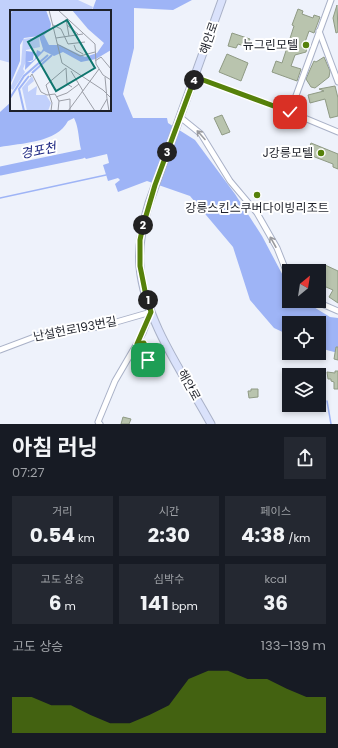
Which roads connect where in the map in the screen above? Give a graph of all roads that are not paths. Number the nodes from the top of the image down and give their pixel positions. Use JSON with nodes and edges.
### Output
{"nodes":[{"id":1,"x":222,"y":0,"type":"edge"},
{"id":2,"x":331,"y":0,"type":"edge"},
{"id":3,"x":320,"y":31,"type":"junction"},
{"id":4,"x":195,"y":77,"type":"junction"},
{"id":5,"x":338,"y":82,"type":"edge"},
{"id":6,"x":290,"y":112,"type":"junction"},
{"id":7,"x":179,"y":119,"type":"junction"},
{"id":8,"x":338,"y":132,"type":"edge"},
{"id":9,"x":283,"y":264,"type":"edge"},
{"id":10,"x":326,"y":306,"type":"edge"},
{"id":11,"x":338,"y":311,"type":"edge"},
{"id":12,"x":151,"y":312,"type":"junction"},
{"id":13,"x":137,"y":344,"type":"junction"},
{"id":14,"x":147,"y":349,"type":"dead end"},
{"id":15,"x":0,"y":350,"type":"edge"},
{"id":16,"x":100,"y":424,"type":"edge"},
{"id":17,"x":211,"y":424,"type":"edge"}],
"edges":[{"from":1,"to":4,"type":"street","name":"해안로"},
{"from":2,"to":3,"type":"street"},
{"from":3,"to":5,"type":"street"},
{"from":3,"to":6,"type":"street"},
{"from":4,"to":6,"type":"street"},
{"from":4,"to":7,"type":"street","name":"해안로"},
{"from":6,"to":8,"type":"street"},
{"from":9,"to":7,"type":"street","one_way":true},
{"from":7,"to":12,"type":"street","name":"해안로"},
{"from":10,"to":11,"type":"street"},
{"from":12,"to":13,"type":"street"},
{"from":12,"to":15,"type":"street","name":"난설헌로193번길"},
{"from":12,"to":17,"type":"street","name":"해안로"},
{"from":13,"to":14,"type":"street"},
{"from":13,"to":16,"type":"street"}]}
